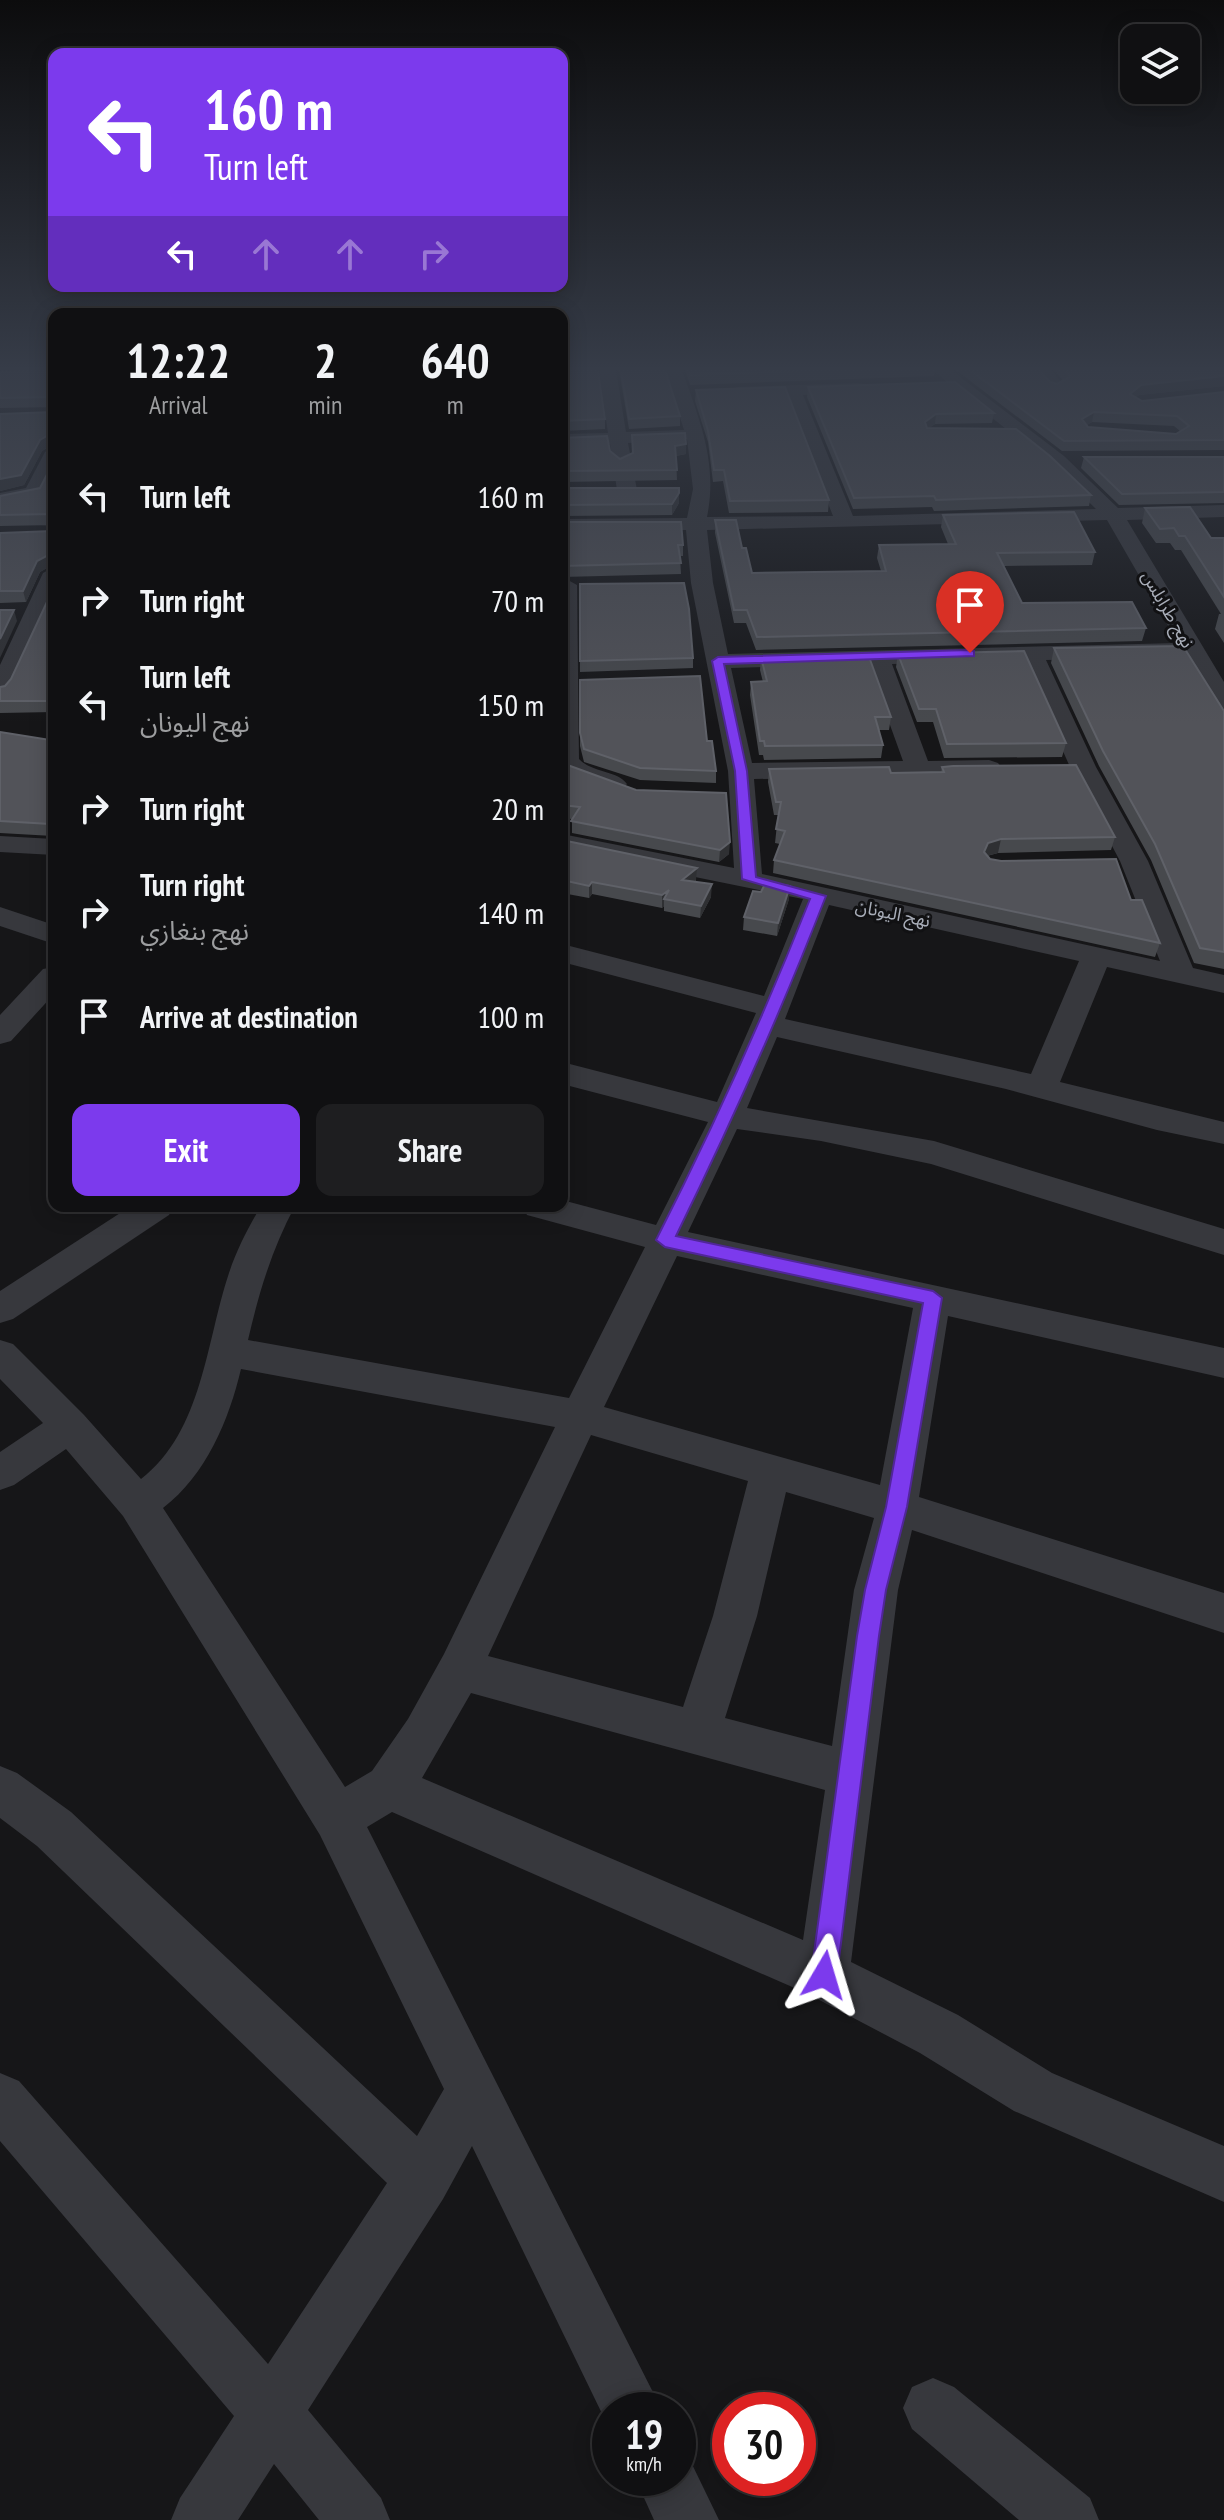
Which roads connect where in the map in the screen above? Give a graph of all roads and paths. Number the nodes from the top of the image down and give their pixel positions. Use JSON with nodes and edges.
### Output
{"nodes":[{"id":1,"x":36,"y":488,"type":"edge"},
{"id":2,"x":633,"y":488,"type":"edge"},
{"id":3,"x":696,"y":488,"type":"edge"},
{"id":4,"x":831,"y":488,"type":"edge"},
{"id":5,"x":1086,"y":488,"type":"edge"},
{"id":6,"x":601,"y":491,"type":"edge"},
{"id":7,"x":0,"y":499,"type":"edge"},
{"id":8,"x":1224,"y":511,"type":"edge"},
{"id":9,"x":1114,"y":515,"type":"junction"},
{"id":10,"x":845,"y":522,"type":"junction"},
{"id":11,"x":696,"y":523,"type":"junction"},
{"id":12,"x":568,"y":525,"type":"edge"},
{"id":13,"x":569,"y":585,"type":"edge"},
{"id":14,"x":48,"y":587,"type":"edge"},
{"id":15,"x":13,"y":611,"type":"edge"},
{"id":16,"x":38,"y":611,"type":"junction"},
{"id":17,"x":48,"y":636,"type":"edge"},
{"id":18,"x":26,"y":637,"type":"junction"},
{"id":19,"x":1191,"y":650,"type":"junction"},
{"id":20,"x":1031,"y":652,"type":"junction"},
{"id":21,"x":877,"y":656,"type":"junction"},
{"id":22,"x":714,"y":672,"type":"junction"},
{"id":23,"x":569,"y":680,"type":"edge"},
{"id":24,"x":0,"y":690,"type":"edge"},
{"id":25,"x":1224,"y":702,"type":"edge"},
{"id":26,"x":568,"y":760,"type":"edge"},
{"id":27,"x":1053,"y":767,"type":"edge"},
{"id":28,"x":1083,"y":767,"type":"junction"},
{"id":29,"x":1008,"y":768,"type":"edge"},
{"id":30,"x":919,"y":770,"type":"junction"},
{"id":31,"x":742,"y":783,"type":"junction"},
{"id":32,"x":636,"y":791,"type":"edge"},
{"id":33,"x":716,"y":795,"type":"edge"},
{"id":34,"x":568,"y":843,"type":"edge"},
{"id":35,"x":0,"y":844,"type":"edge"},
{"id":36,"x":48,"y":847,"type":"edge"},
{"id":37,"x":1134,"y":861,"type":"junction"},
{"id":38,"x":1104,"y":862,"type":"edge"},
{"id":39,"x":749,"y":879,"type":"junction"},
{"id":40,"x":818,"y":896,"type":"junction"},
{"id":41,"x":0,"y":916,"type":"edge"},
{"id":42,"x":48,"y":933,"type":"edge"},
{"id":43,"x":568,"y":955,"type":"edge"},
{"id":44,"x":1096,"y":957,"type":"junction"},
{"id":45,"x":1181,"y":975,"type":"junction"},
{"id":46,"x":1224,"y":984,"type":"edge"},
{"id":47,"x":48,"y":992,"type":"edge"},
{"id":48,"x":40,"y":1013,"type":"edge"},
{"id":49,"x":771,"y":1016,"type":"junction"},
{"id":50,"x":0,"y":1034,"type":"edge"},
{"id":51,"x":568,"y":1075,"type":"edge"},
{"id":52,"x":1041,"y":1088,"type":"junction"},
{"id":53,"x":727,"y":1116,"type":"junction"},
{"id":54,"x":1224,"y":1133,"type":"edge"},
{"id":55,"x":148,"y":1212,"type":"edge"},
{"id":56,"x":275,"y":1212,"type":"edge"},
{"id":57,"x":561,"y":1212,"type":"edge"},
{"id":58,"x":665,"y":1240,"type":"junction"},
{"id":59,"x":1224,"y":1242,"type":"edge"},
{"id":60,"x":933,"y":1298,"type":"junction"},
{"id":61,"x":0,"y":1309,"type":"edge"},
{"id":62,"x":227,"y":1351,"type":"junction"},
{"id":63,"x":0,"y":1355,"type":"edge"},
{"id":64,"x":1224,"y":1363,"type":"edge"},
{"id":65,"x":579,"y":1416,"type":"junction"},
{"id":66,"x":70,"y":1426,"type":"junction"},
{"id":67,"x":771,"y":1471,"type":"junction"},
{"id":68,"x":0,"y":1473,"type":"edge"},
{"id":69,"x":138,"y":1504,"type":"junction"},
{"id":70,"x":897,"y":1507,"type":"junction"},
{"id":71,"x":1224,"y":1613,"type":"edge"},
{"id":72,"x":460,"y":1669,"type":"junction"},
{"id":73,"x":698,"y":1733,"type":"junction"},
{"id":74,"x":850,"y":1774,"type":"junction"},
{"id":75,"x":389,"y":1787,"type":"junction"},
{"id":76,"x":0,"y":1789,"type":"edge"},
{"id":77,"x":337,"y":1818,"type":"junction"},
{"id":78,"x":824,"y":1975,"type":"junction"},
{"id":79,"x":472,"y":2093,"type":"junction"},
{"id":80,"x":0,"y":2100,"type":"edge"},
{"id":81,"x":1224,"y":2174,"type":"edge"},
{"id":82,"x":423,"y":2179,"type":"junction"},
{"id":83,"x":623,"y":2392,"type":"edge"},
{"id":84,"x":933,"y":2408,"type":"dead end"},
{"id":85,"x":272,"y":2414,"type":"junction"},
{"id":86,"x":675,"y":2496,"type":"edge"},
{"id":87,"x":202,"y":2520,"type":"edge"},
{"id":88,"x":359,"y":2520,"type":"edge"},
{"id":89,"x":688,"y":2520,"type":"edge"},
{"id":90,"x":1068,"y":2520,"type":"edge"}],
"edges":[{"from":1,"to":7,"type":"street"},
{"from":2,"to":6,"type":"street"},
{"from":3,"to":11,"type":"street"},
{"from":4,"to":10,"type":"street"},
{"from":5,"to":9,"type":"street","name":"نهج طرابلس"},
{"from":8,"to":9,"type":"street"},
{"from":9,"to":10,"type":"street"},
{"from":9,"to":19,"type":"street","name":"نهج طرابلس"},
{"from":10,"to":11,"type":"street"},
{"from":11,"to":12,"type":"street"},
{"from":11,"to":22,"type":"street"},
{"from":13,"to":23,"type":"street"},
{"from":14,"to":16,"type":"street"},
{"from":15,"to":16,"type":"street"},
{"from":16,"to":18,"type":"street"},
{"from":17,"to":18,"type":"street"},
{"from":18,"to":24,"type":"street"},
{"from":19,"to":20,"type":"street"},
{"from":19,"to":25,"type":"street","name":"نهج طرابلس"},
{"from":20,"to":21,"type":"street"},
{"from":20,"to":28,"type":"street"},
{"from":21,"to":22,"type":"street"},
{"from":21,"to":30,"type":"street"},
{"from":22,"to":31,"type":"street"},
{"from":26,"to":32,"type":"street"},
{"from":27,"to":28,"type":"street"},
{"from":28,"to":37,"type":"street"},
{"from":29,"to":30,"type":"street"},
{"from":30,"to":31,"type":"street"},
{"from":31,"to":33,"type":"street"},
{"from":31,"to":39,"type":"street"},
{"from":34,"to":39,"type":"street","name":"نهج اليونان"},
{"from":35,"to":36,"type":"street"},
{"from":37,"to":38,"type":"street"},
{"from":37,"to":45,"type":"street"},
{"from":39,"to":40,"type":"street","name":"نهج اليونان"},
{"from":40,"to":44,"type":"street","name":"نهج اليونان"},
{"from":40,"to":49,"type":"street"},
{"from":41,"to":42,"type":"street"},
{"from":43,"to":49,"type":"street"},
{"from":44,"to":45,"type":"street","name":"نهج اليونان"},
{"from":44,"to":52,"type":"street"},
{"from":45,"to":46,"type":"street","name":"نهج اليونان"},
{"from":47,"to":48,"type":"street"},
{"from":48,"to":50,"type":"street"},
{"from":49,"to":52,"type":"street"},
{"from":49,"to":53,"type":"street"},
{"from":51,"to":53,"type":"street"},
{"from":52,"to":54,"type":"street"},
{"from":53,"to":58,"type":"street"},
{"from":53,"to":59,"type":"street"},
{"from":55,"to":61,"type":"street"},
{"from":56,"to":62,"type":"street"},
{"from":57,"to":58,"type":"street"},
{"from":58,"to":60,"type":"street"},
{"from":58,"to":65,"type":"street"},
{"from":60,"to":64,"type":"street"},
{"from":60,"to":70,"type":"street"},
{"from":62,"to":65,"type":"street"},
{"from":62,"to":69,"type":"street"},
{"from":63,"to":66,"type":"street"},
{"from":65,"to":67,"type":"street"},
{"from":65,"to":72,"type":"street"},
{"from":66,"to":68,"type":"street"},
{"from":66,"to":69,"type":"street"},
{"from":67,"to":70,"type":"street"},
{"from":67,"to":73,"type":"street"},
{"from":69,"to":77,"type":"street"},
{"from":70,"to":71,"type":"street"},
{"from":70,"to":74,"type":"street"},
{"from":72,"to":73,"type":"street"},
{"from":72,"to":75,"type":"street"},
{"from":73,"to":74,"type":"street"},
{"from":74,"to":78,"type":"street"},
{"from":75,"to":77,"type":"street"},
{"from":75,"to":78,"type":"street"},
{"from":76,"to":82,"type":"street"},
{"from":77,"to":79,"type":"street"},
{"from":78,"to":81,"type":"street"},
{"from":79,"to":82,"type":"street"},
{"from":79,"to":83,"type":"street"},
{"from":80,"to":85,"type":"street"},
{"from":82,"to":85,"type":"street"},
{"from":84,"to":90,"type":"street"},
{"from":85,"to":87,"type":"street"},
{"from":85,"to":88,"type":"street"},
{"from":86,"to":89,"type":"street"}]}
